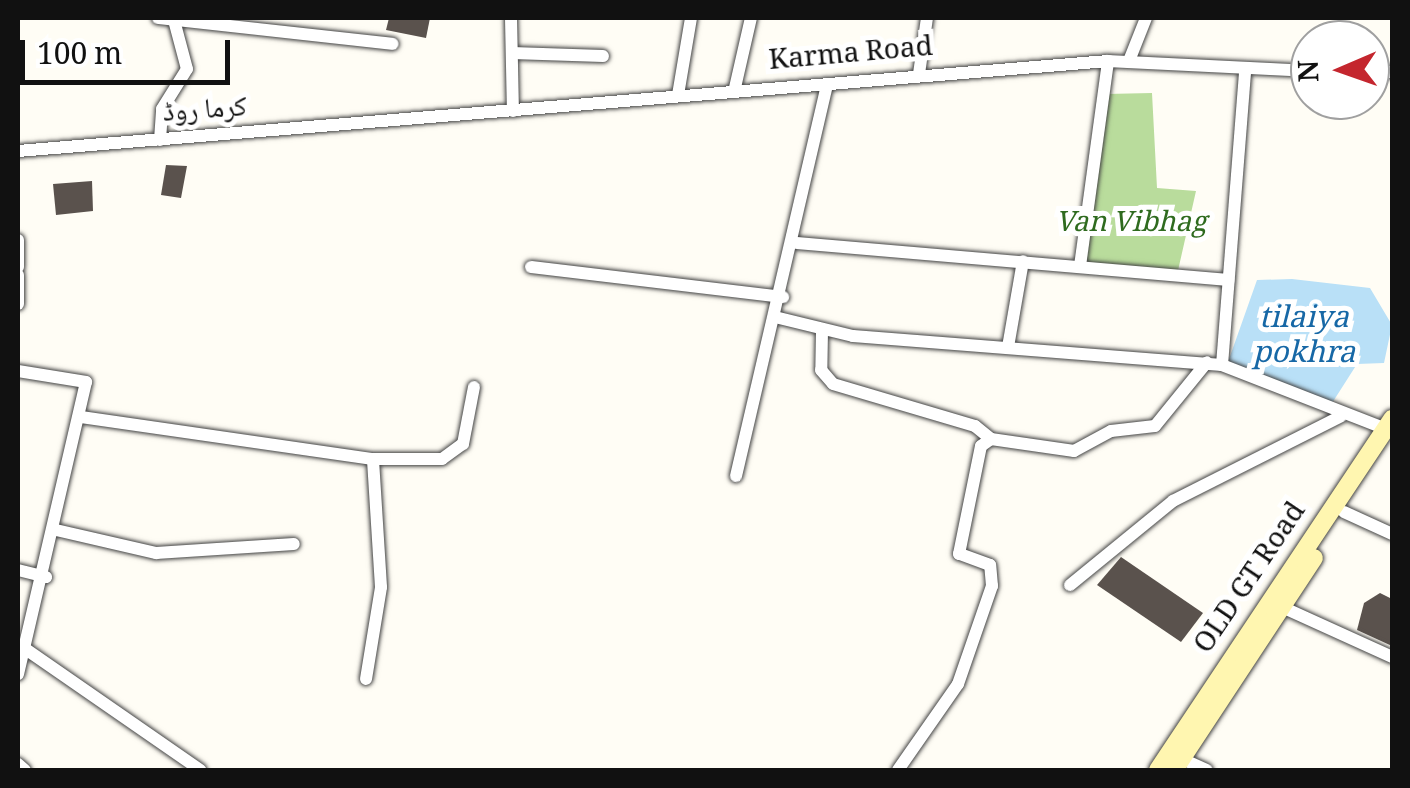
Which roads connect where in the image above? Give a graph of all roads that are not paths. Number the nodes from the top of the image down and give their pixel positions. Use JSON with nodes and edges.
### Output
{"nodes":[{"id":1,"x":158,"y":18,"type":"edge"},
{"id":2,"x":511,"y":18,"type":"edge"},
{"id":3,"x":690,"y":18,"type":"edge"},
{"id":4,"x":751,"y":18,"type":"edge"},
{"id":5,"x":927,"y":18,"type":"edge"},
{"id":6,"x":1146,"y":18,"type":"edge"},
{"id":7,"x":182,"y":20,"type":"edge"},
{"id":8,"x":392,"y":44,"type":"dead end"},
{"id":9,"x":512,"y":53,"type":"junction"},
{"id":10,"x":604,"y":56,"type":"dead end"},
{"id":11,"x":1108,"y":61,"type":"junction"},
{"id":12,"x":1129,"y":61,"type":"junction"},
{"id":13,"x":1245,"y":71,"type":"junction"},
{"id":14,"x":1290,"y":71,"type":"edge"},
{"id":15,"x":919,"y":74,"type":"junction"},
{"id":16,"x":827,"y":84,"type":"junction"},
{"id":17,"x":734,"y":92,"type":"junction"},
{"id":18,"x":678,"y":96,"type":"junction"},
{"id":19,"x":513,"y":112,"type":"junction"},
{"id":20,"x":396,"y":122,"type":"joint"},
{"id":21,"x":160,"y":140,"type":"junction"},
{"id":22,"x":18,"y":150,"type":"edge"},
{"id":23,"x":18,"y":240,"type":"edge"},
{"id":24,"x":797,"y":243,"type":"junction"},
{"id":25,"x":1023,"y":261,"type":"junction"},
{"id":26,"x":1080,"y":266,"type":"junction"},
{"id":27,"x":18,"y":267,"type":"edge"},
{"id":28,"x":531,"y":268,"type":"dead end"},
{"id":29,"x":18,"y":275,"type":"edge"},
{"id":30,"x":1228,"y":280,"type":"junction"},
{"id":31,"x":784,"y":297,"type":"junction"},
{"id":32,"x":18,"y":304,"type":"edge"},
{"id":33,"x":778,"y":318,"type":"junction"},
{"id":34,"x":822,"y":331,"type":"junction"},
{"id":35,"x":1008,"y":348,"type":"junction"},
{"id":36,"x":1207,"y":362,"type":"junction"},
{"id":37,"x":1222,"y":365,"type":"junction"},
{"id":38,"x":18,"y":371,"type":"edge"},
{"id":39,"x":474,"y":386,"type":"dead end"},
{"id":40,"x":1340,"y":416,"type":"junction"},
{"id":41,"x":81,"y":418,"type":"junction"},
{"id":42,"x":1390,"y":430,"type":"edge"},
{"id":43,"x":991,"y":439,"type":"junction"},
{"id":44,"x":373,"y":459,"type":"junction"},
{"id":45,"x":736,"y":476,"type":"dead end"},
{"id":46,"x":1344,"y":512,"type":"junction"},
{"id":47,"x":56,"y":530,"type":"junction"},
{"id":48,"x":1392,"y":534,"type":"edge"},
{"id":49,"x":294,"y":544,"type":"dead end"},
{"id":50,"x":18,"y":570,"type":"edge"},
{"id":51,"x":46,"y":577,"type":"junction"},
{"id":52,"x":1070,"y":585,"type":"dead end"},
{"id":53,"x":1282,"y":606,"type":"junction"},
{"id":54,"x":26,"y":650,"type":"junction"},
{"id":55,"x":1392,"y":657,"type":"edge"},
{"id":56,"x":18,"y":674,"type":"edge"},
{"id":57,"x":366,"y":679,"type":"dead end"},
{"id":58,"x":18,"y":764,"type":"edge"},
{"id":59,"x":1178,"y":765,"type":"edge"},
{"id":60,"x":191,"y":768,"type":"edge"},
{"id":61,"x":25,"y":770,"type":"edge"},
{"id":62,"x":898,"y":770,"type":"edge"},
{"id":63,"x":1158,"y":770,"type":"edge"},
{"id":64,"x":1207,"y":770,"type":"edge"}],
"edges":[{"from":1,"to":7,"type":"street"},
{"from":2,"to":9,"type":"street"},
{"from":3,"to":18,"type":"street"},
{"from":4,"to":17,"type":"street"},
{"from":5,"to":15,"type":"street"},
{"from":6,"to":12,"type":"street"},
{"from":7,"to":8,"type":"street"},
{"from":7,"to":21,"type":"street"},
{"from":9,"to":10,"type":"street"},
{"from":9,"to":19,"type":"street"},
{"from":11,"to":12,"type":"street","name":"Karma Road"},
{"from":11,"to":15,"type":"street","name":"Karma Road"},
{"from":11,"to":26,"type":"street"},
{"from":12,"to":13,"type":"street","name":"Karma Road"},
{"from":13,"to":14,"type":"street","name":"Karma Road"},
{"from":13,"to":30,"type":"street"},
{"from":15,"to":16,"type":"street","name":"Karma Road"},
{"from":16,"to":17,"type":"street","name":"Karma Road"},
{"from":16,"to":24,"type":"street"},
{"from":17,"to":18,"type":"street","name":"Karma Road"},
{"from":18,"to":19,"type":"street","name":"Karma Road"},
{"from":19,"to":20,"type":"street","name":"Karma Road"},
{"from":20,"to":21,"type":"street","name":"کرما روڈ"},
{"from":21,"to":22,"type":"street","name":"کرما روڈ"},
{"from":23,"to":27,"type":"street"},
{"from":24,"to":25,"type":"street"},
{"from":24,"to":31,"type":"street"},
{"from":25,"to":26,"type":"street"},
{"from":25,"to":35,"type":"street"},
{"from":26,"to":30,"type":"street"},
{"from":28,"to":31,"type":"street"},
{"from":29,"to":32,"type":"street"},
{"from":30,"to":37,"type":"street"},
{"from":31,"to":33,"type":"street"},
{"from":33,"to":34,"type":"street"},
{"from":33,"to":45,"type":"street"},
{"from":34,"to":35,"type":"street"},
{"from":34,"to":43,"type":"street"},
{"from":35,"to":36,"type":"street"},
{"from":36,"to":37,"type":"street"},
{"from":36,"to":43,"type":"street"},
{"from":37,"to":40,"type":"street"},
{"from":38,"to":41,"type":"street"},
{"from":39,"to":44,"type":"street"},
{"from":40,"to":42,"type":"street"},
{"from":40,"to":52,"type":"street"},
{"from":41,"to":44,"type":"street"},
{"from":41,"to":47,"type":"street"},
{"from":42,"to":46,"type":"main road","name":"OLD GT Road"},
{"from":42,"to":63,"type":"main road","name":"OLD GT Road"},
{"from":43,"to":62,"type":"street"},
{"from":44,"to":57,"type":"street"},
{"from":46,"to":48,"type":"street"},
{"from":46,"to":53,"type":"main road","name":"OLD GT Road"},
{"from":47,"to":49,"type":"street"},
{"from":47,"to":51,"type":"street"},
{"from":50,"to":51,"type":"street"},
{"from":51,"to":54,"type":"street"},
{"from":53,"to":55,"type":"street"},
{"from":53,"to":59,"type":"main road","name":"OLD GT Road"},
{"from":54,"to":56,"type":"street"},
{"from":54,"to":60,"type":"street"},
{"from":58,"to":61,"type":"street"},
{"from":59,"to":64,"type":"street"}]}
